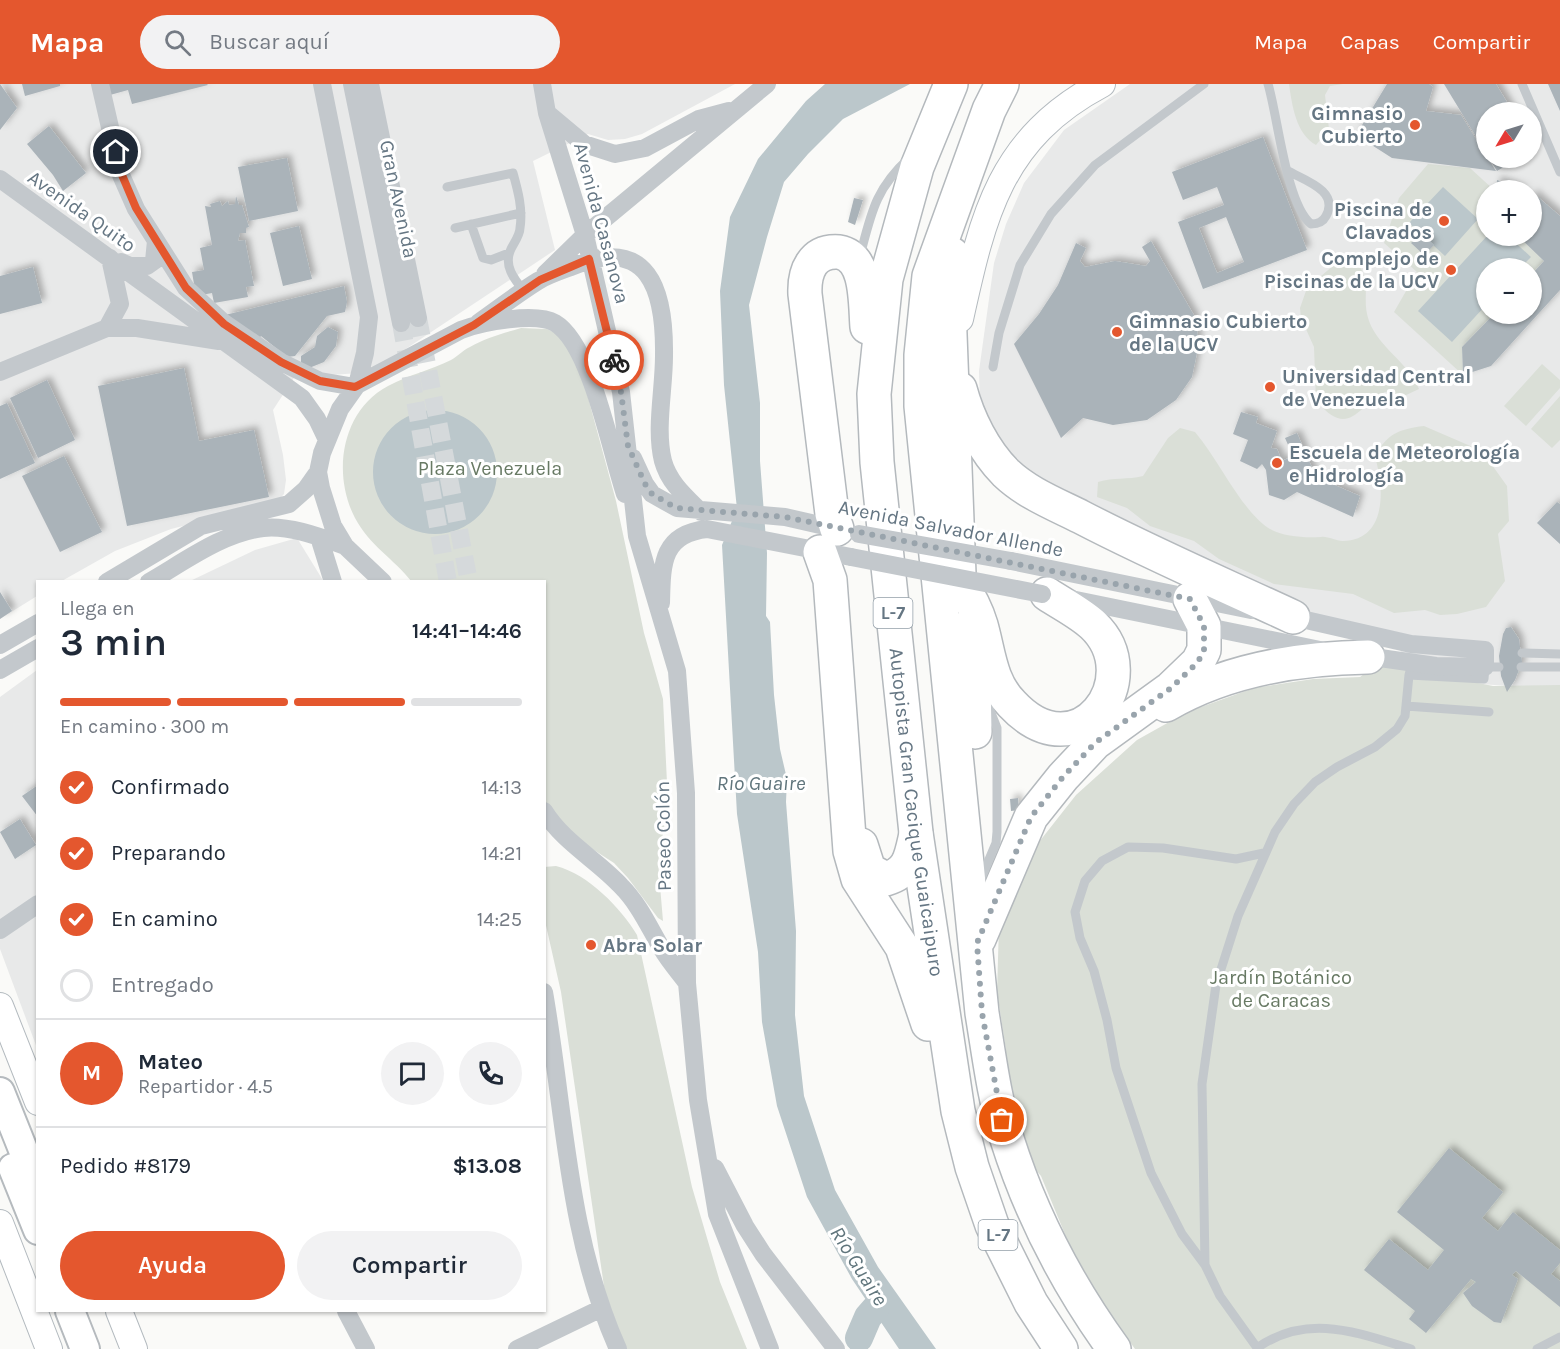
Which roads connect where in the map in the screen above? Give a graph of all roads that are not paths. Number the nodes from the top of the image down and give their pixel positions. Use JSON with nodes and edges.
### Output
{"nodes":[{"id":1,"x":100,"y":84,"type":"edge"},
{"id":2,"x":322,"y":84,"type":"edge"},
{"id":3,"x":352,"y":84,"type":"edge"},
{"id":4,"x":370,"y":84,"type":"edge"},
{"id":5,"x":542,"y":84,"type":"edge"},
{"id":6,"x":767,"y":84,"type":"edge"},
{"id":7,"x":1102,"y":84,"type":"edge"},
{"id":8,"x":1204,"y":84,"type":"edge"},
{"id":9,"x":1268,"y":84,"type":"edge"},
{"id":10,"x":1522,"y":84,"type":"edge"},
{"id":11,"x":948,"y":91,"type":"edge"},
{"id":12,"x":996,"y":97,"type":"edge"},
{"id":13,"x":734,"y":110,"type":"junction"},
{"id":14,"x":547,"y":113,"type":"junction"},
{"id":15,"x":924,"y":149,"type":"junction"},
{"id":16,"x":1288,"y":171,"type":"junction"},
{"id":17,"x":1560,"y":172,"type":"edge"},
{"id":18,"x":0,"y":179,"type":"edge"},
{"id":19,"x":963,"y":181,"type":"junction"},
{"id":20,"x":447,"y":187,"type":"dead end"},
{"id":21,"x":8,"y":192,"type":"edge"},
{"id":22,"x":521,"y":213,"type":"junction"},
{"id":23,"x":471,"y":224,"type":"junction"},
{"id":24,"x":455,"y":228,"type":"dead end"},
{"id":25,"x":585,"y":235,"type":"junction"},
{"id":26,"x":156,"y":241,"type":"junction"},
{"id":27,"x":509,"y":253,"type":"junction"},
{"id":28,"x":111,"y":258,"type":"junction"},
{"id":29,"x":589,"y":259,"type":"junction"},
{"id":30,"x":858,"y":266,"type":"junction"},
{"id":31,"x":540,"y":280,"type":"junction"},
{"id":32,"x":524,"y":291,"type":"junction"},
{"id":33,"x":474,"y":325,"type":"junction"},
{"id":34,"x":108,"y":328,"type":"junction"},
{"id":35,"x":223,"y":342,"type":"junction"},
{"id":36,"x":951,"y":356,"type":"junction"},
{"id":37,"x":993,"y":367,"type":"dead end"},
{"id":38,"x":0,"y":372,"type":"edge"},
{"id":39,"x":356,"y":386,"type":"junction"},
{"id":40,"x":874,"y":394,"type":"junction"},
{"id":41,"x":327,"y":441,"type":"junction"},
{"id":42,"x":628,"y":446,"type":"junction"},
{"id":43,"x":318,"y":472,"type":"junction"},
{"id":44,"x":704,"y":520,"type":"junction"},
{"id":45,"x":634,"y":521,"type":"junction"},
{"id":46,"x":319,"y":537,"type":"junction"},
{"id":47,"x":345,"y":546,"type":"junction"},
{"id":48,"x":843,"y":546,"type":"junction"},
{"id":49,"x":360,"y":563,"type":"junction"},
{"id":50,"x":110,"y":580,"type":"edge"},
{"id":51,"x":152,"y":580,"type":"edge"},
{"id":52,"x":332,"y":580,"type":"edge"},
{"id":53,"x":381,"y":580,"type":"edge"},
{"id":54,"x":959,"y":580,"type":"junction"},
{"id":55,"x":1045,"y":594,"type":"junction"},
{"id":56,"x":1197,"y":612,"type":"junction"},
{"id":57,"x":1293,"y":617,"type":"junction"},
{"id":58,"x":661,"y":620,"type":"junction"},
{"id":59,"x":36,"y":624,"type":"edge"},
{"id":60,"x":1411,"y":644,"type":"junction"},
{"id":61,"x":0,"y":645,"type":"edge"},
{"id":62,"x":36,"y":649,"type":"edge"},
{"id":63,"x":1522,"y":653,"type":"dead end"},
{"id":64,"x":1560,"y":654,"type":"edge"},
{"id":65,"x":1368,"y":657,"type":"junction"},
{"id":66,"x":1521,"y":667,"type":"dead end"},
{"id":67,"x":1560,"y":667,"type":"edge"},
{"id":68,"x":1410,"y":669,"type":"junction"},
{"id":69,"x":0,"y":670,"type":"edge"},
{"id":70,"x":1406,"y":706,"type":"junction"},
{"id":71,"x":1489,"y":712,"type":"dead end"},
{"id":72,"x":546,"y":814,"type":"edge"},
{"id":73,"x":916,"y":833,"type":"junction"},
{"id":74,"x":1264,"y":853,"type":"junction"},
{"id":75,"x":1011,"y":863,"type":"junction"},
{"id":76,"x":36,"y":905,"type":"edge"},
{"id":77,"x":0,"y":930,"type":"edge"},
{"id":78,"x":977,"y":943,"type":"junction"},
{"id":79,"x":687,"y":983,"type":"junction"},
{"id":80,"x":0,"y":1006,"type":"edge"},
{"id":81,"x":546,"y":1012,"type":"edge"},
{"id":82,"x":549,"y":1043,"type":"edge"},
{"id":83,"x":0,"y":1092,"type":"edge"},
{"id":84,"x":36,"y":1097,"type":"edge"},
{"id":85,"x":958,"y":1111,"type":"junction"},
{"id":86,"x":0,"y":1136,"type":"edge"},
{"id":87,"x":709,"y":1156,"type":"junction"},
{"id":88,"x":36,"y":1182,"type":"edge"},
{"id":89,"x":0,"y":1223,"type":"edge"},
{"id":90,"x":36,"y":1225,"type":"edge"},
{"id":91,"x":8,"y":1265,"type":"edge"},
{"id":92,"x":1205,"y":1265,"type":"junction"},
{"id":93,"x":600,"y":1309,"type":"junction"},
{"id":94,"x":119,"y":1312,"type":"edge"},
{"id":95,"x":347,"y":1312,"type":"edge"},
{"id":96,"x":80,"y":1315,"type":"edge"},
{"id":97,"x":1560,"y":1337,"type":"edge"},
{"id":98,"x":1258,"y":1348,"type":"edge"},
{"id":99,"x":49,"y":1349,"type":"edge"},
{"id":100,"x":85,"y":1349,"type":"edge"},
{"id":101,"x":102,"y":1349,"type":"edge"},
{"id":102,"x":134,"y":1349,"type":"edge"},
{"id":103,"x":366,"y":1349,"type":"edge"},
{"id":104,"x":517,"y":1349,"type":"edge"},
{"id":105,"x":602,"y":1349,"type":"edge"},
{"id":106,"x":618,"y":1349,"type":"edge"},
{"id":107,"x":770,"y":1349,"type":"edge"},
{"id":108,"x":836,"y":1349,"type":"edge"},
{"id":109,"x":1062,"y":1349,"type":"edge"},
{"id":110,"x":1113,"y":1349,"type":"edge"},
{"id":111,"x":1411,"y":1349,"type":"edge"},
{"id":112,"x":1537,"y":1349,"type":"edge"}],
"edges":[{"from":1,"to":26,"type":"street"},
{"from":2,"to":39,"type":"street"},
{"from":3,"to":4,"type":"street","name":"Gran Avenida"},
{"from":5,"to":14,"type":"street","name":"Avenida Casanova"},
{"from":6,"to":13,"type":"street"},
{"from":7,"to":36,"type":"main road"},
{"from":8,"to":37,"type":"lane"},
{"from":9,"to":16,"type":"lane"},
{"from":10,"to":17,"type":"lane"},
{"from":11,"to":15,"type":"highway","name":"Autopista Gran Cacique Guaicaipuro","number":"L-7"},
{"from":12,"to":19,"type":"highway","number":"L-7"},
{"from":13,"to":14,"type":"street"},
{"from":13,"to":25,"type":"street"},
{"from":14,"to":25,"type":"street","name":"Avenida Casanova"},
{"from":15,"to":30,"type":"lane"},
{"from":15,"to":40,"type":"highway","name":"Autopista Gran Cacique Guaicaipuro","number":"L-7"},
{"from":16,"to":16,"type":"lane"},
{"from":18,"to":21,"type":"street","name":"Avenida Quito"},
{"from":19,"to":36,"type":"highway"},
{"from":19,"to":78,"type":"highway","number":"L-7"},
{"from":20,"to":22,"type":"lane"},
{"from":21,"to":28,"type":"street","name":"Avenida Quito"},
{"from":22,"to":23,"type":"lane"},
{"from":22,"to":27,"type":"lane"},
{"from":23,"to":24,"type":"lane"},
{"from":23,"to":27,"type":"lane"},
{"from":25,"to":29,"type":"street","name":"Avenida Casanova"},
{"from":25,"to":31,"type":"street"},
{"from":26,"to":28,"type":"street"},
{"from":26,"to":39,"type":"street"},
{"from":27,"to":32,"type":"lane"},
{"from":28,"to":34,"type":"street"},
{"from":28,"to":35,"type":"street","name":"Avenida Quito"},
{"from":29,"to":31,"type":"street"},
{"from":29,"to":42,"type":"street","name":"Avenida Casanova"},
{"from":29,"to":44,"type":"street"},
{"from":30,"to":40,"type":"highway"},
{"from":30,"to":48,"type":"highway"},
{"from":31,"to":32,"type":"street"},
{"from":32,"to":33,"type":"street"},
{"from":33,"to":39,"type":"street"},
{"from":33,"to":45,"type":"street"},
{"from":34,"to":35,"type":"street"},
{"from":34,"to":38,"type":"street"},
{"from":35,"to":41,"type":"street","name":"Avenida Quito"},
{"from":36,"to":54,"type":"highway"},
{"from":36,"to":57,"type":"highway"},
{"from":39,"to":41,"type":"street"},
{"from":40,"to":73,"type":"highway","name":"Autopista Gran Cacique Guaicaipuro","number":"L-7"},
{"from":41,"to":43,"type":"street"},
{"from":42,"to":44,"type":"street","name":"Avenida Casanova"},
{"from":42,"to":45,"type":"street","name":"Avenida Casanova"},
{"from":43,"to":47,"type":"street"},
{"from":43,"to":50,"type":"street"},
{"from":44,"to":48,"type":"street","name":"Avenida Salvador Allende"},
{"from":44,"to":48,"type":"street","name":"Avenida Salvador Allende"},
{"from":44,"to":58,"type":"street","name":"Avenida Salvador Allende"},
{"from":45,"to":58,"type":"street","name":"Paseo Colón"},
{"from":46,"to":47,"type":"street"},
{"from":46,"to":49,"type":"street"},
{"from":46,"to":51,"type":"street"},
{"from":46,"to":52,"type":"street"},
{"from":47,"to":49,"type":"street"},
{"from":48,"to":55,"type":"street","name":"Avenida Salvador Allende","bridge":true},
{"from":48,"to":56,"type":"street","name":"Avenida Salvador Allende","bridge":true},
{"from":48,"to":73,"type":"highway"},
{"from":48,"to":85,"type":"highway"},
{"from":49,"to":53,"type":"street"},
{"from":54,"to":55,"type":"highway"},
{"from":54,"to":78,"type":"highway"},
{"from":55,"to":56,"type":"street","name":"Avenida Salvador Allende"},
{"from":56,"to":57,"type":"street"},
{"from":56,"to":65,"type":"street","name":"Avenida Salvador Allende"},
{"from":56,"to":75,"type":"highway"},
{"from":57,"to":60,"type":"street"},
{"from":58,"to":79,"type":"street","name":"Paseo Colón"},
{"from":59,"to":61,"type":"street"},
{"from":60,"to":68,"type":"street"},
{"from":60,"to":68,"type":"street","name":"Avenida Salvador Allende"},
{"from":62,"to":69,"type":"street"},
{"from":63,"to":64,"type":"lane"},
{"from":65,"to":68,"type":"street","name":"Avenida Salvador Allende"},
{"from":65,"to":75,"type":"highway"},
{"from":66,"to":67,"type":"lane"},
{"from":68,"to":70,"type":"lane"},
{"from":70,"to":71,"type":"lane"},
{"from":70,"to":74,"type":"lane"},
{"from":72,"to":79,"type":"street"},
{"from":73,"to":85,"type":"highway","name":"Autopista Gran Cacique Guaicaipuro","number":"L-7"},
{"from":74,"to":92,"type":"lane"},
{"from":74,"to":92,"type":"lane"},
{"from":75,"to":78,"type":"highway"},
{"from":76,"to":77,"type":"street"},
{"from":78,"to":110,"type":"highway","number":"L-7"},
{"from":79,"to":87,"type":"street","name":"Paseo Colón"},
{"from":80,"to":84,"type":"main road"},
{"from":81,"to":82,"type":"street"},
{"from":82,"to":93,"type":"street"},
{"from":83,"to":88,"type":"main road"},
{"from":85,"to":109,"type":"highway","name":"Autopista Gran Cacique Guaicaipuro","number":"L-7"},
{"from":86,"to":90,"type":"main road"},
{"from":87,"to":107,"type":"street","name":"Paseo Colón"},
{"from":87,"to":108,"type":"street","name":"Paseo Colón"},
{"from":89,"to":91,"type":"main road"},
{"from":91,"to":99,"type":"main road"},
{"from":92,"to":98,"type":"lane"},
{"from":93,"to":104,"type":"street"},
{"from":93,"to":105,"type":"street"},
{"from":93,"to":106,"type":"street"},
{"from":94,"to":102,"type":"main road"},
{"from":95,"to":103,"type":"street"},
{"from":96,"to":100,"type":"main road"},
{"from":96,"to":101,"type":"main road"},
{"from":97,"to":112,"type":"lane"},
{"from":98,"to":111,"type":"lane"}]}
